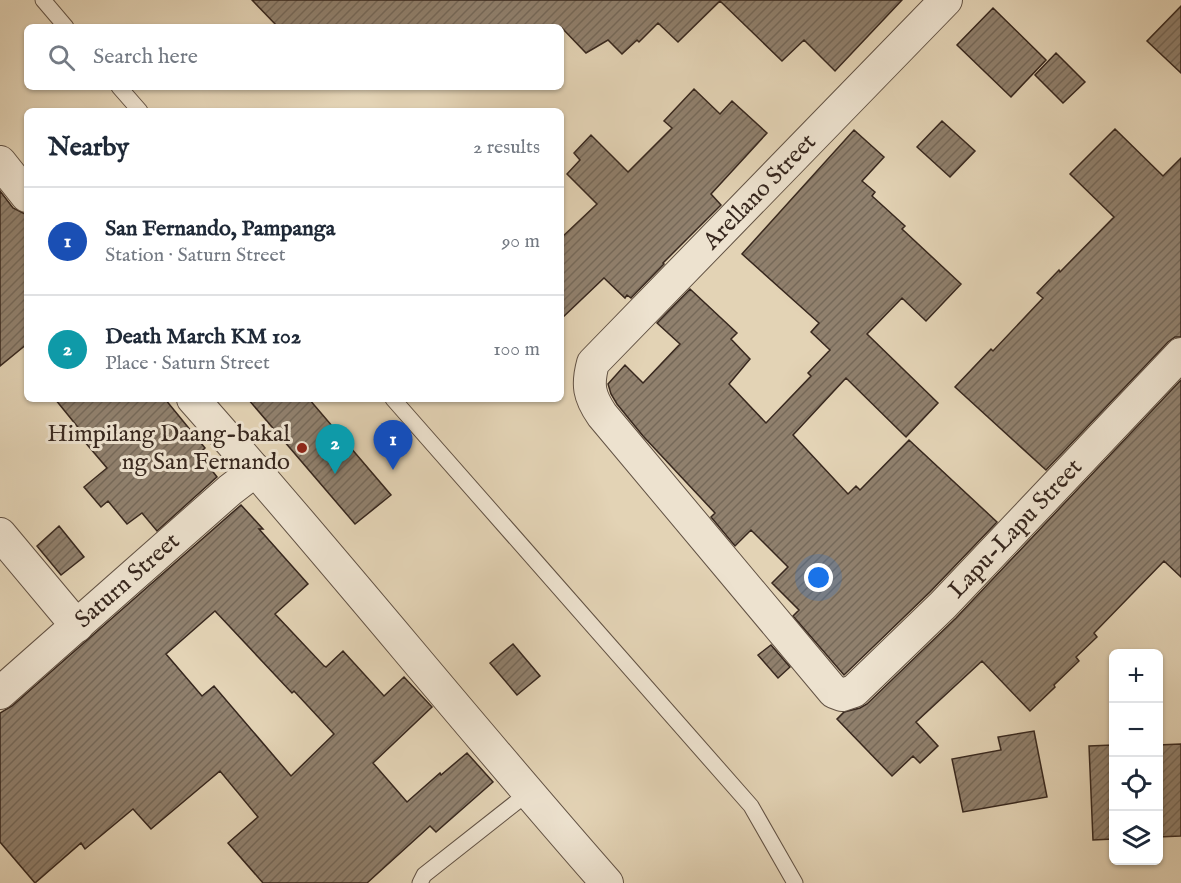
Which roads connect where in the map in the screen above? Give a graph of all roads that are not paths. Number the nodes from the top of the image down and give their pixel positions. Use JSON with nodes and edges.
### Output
{"nodes":[{"id":1,"x":43,"y":0,"type":"edge"},
{"id":2,"x":946,"y":0,"type":"edge"},
{"id":3,"x":63,"y":24,"type":"edge"},
{"id":4,"x":122,"y":90,"type":"edge"},
{"id":5,"x":137,"y":108,"type":"edge"},
{"id":6,"x":0,"y":162,"type":"edge"},
{"id":7,"x":24,"y":192,"type":"edge"},
{"id":8,"x":1181,"y":354,"type":"edge"},
{"id":9,"x":196,"y":402,"type":"edge"},
{"id":10,"x":396,"y":402,"type":"edge"},
{"id":11,"x":256,"y":470,"type":"junction"},
{"id":12,"x":0,"y":534,"type":"edge"},
{"id":13,"x":77,"y":626,"type":"junction"},
{"id":14,"x":0,"y":693,"type":"edge"},
{"id":15,"x":842,"y":694,"type":"joint"},
{"id":16,"x":528,"y":793,"type":"junction"},
{"id":17,"x":420,"y":883,"type":"edge"},
{"id":18,"x":607,"y":883,"type":"edge"},
{"id":19,"x":795,"y":883,"type":"edge"}],
"edges":[{"from":1,"to":3,"type":"lane"},
{"from":2,"to":15,"type":"street","name":"Arellano Street"},
{"from":4,"to":5,"type":"lane"},
{"from":6,"to":7,"type":"street"},
{"from":8,"to":15,"type":"street","name":"Lapu-Lapu Street"},
{"from":9,"to":11,"type":"street"},
{"from":10,"to":19,"type":"lane"},
{"from":11,"to":13,"type":"street","name":"Saturn Street"},
{"from":11,"to":16,"type":"street"},
{"from":12,"to":13,"type":"street"},
{"from":13,"to":14,"type":"street","name":"Saturn Street"},
{"from":16,"to":17,"type":"lane"},
{"from":16,"to":18,"type":"street"}]}
